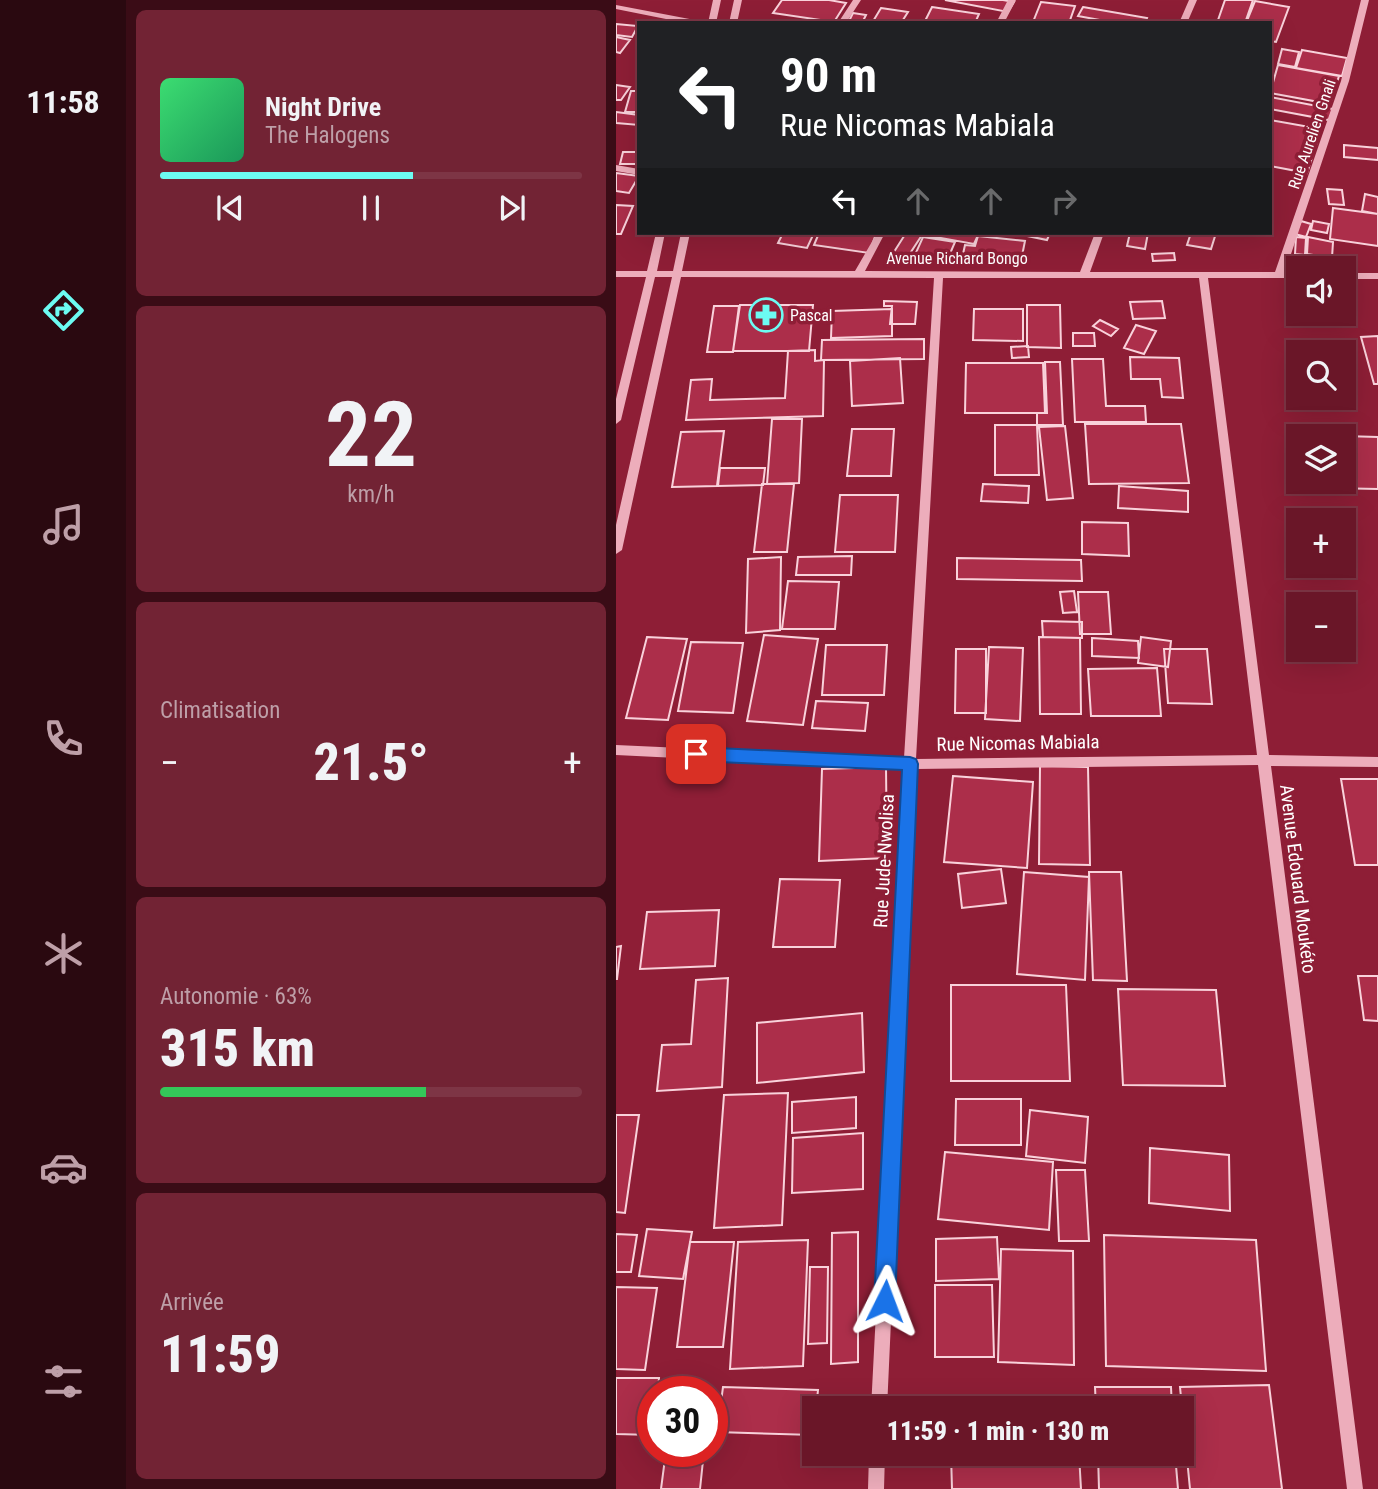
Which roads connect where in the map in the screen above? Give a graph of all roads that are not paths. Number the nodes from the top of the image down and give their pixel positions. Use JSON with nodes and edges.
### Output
{"nodes":[{"id":1,"x":718,"y":0,"type":"edge"},
{"id":2,"x":738,"y":0,"type":"edge"},
{"id":3,"x":857,"y":0,"type":"edge"},
{"id":4,"x":1012,"y":0,"type":"edge"},
{"id":5,"x":1193,"y":0,"type":"edge"},
{"id":6,"x":1365,"y":0,"type":"edge"},
{"id":7,"x":616,"y":7,"type":"edge"},
{"id":8,"x":689,"y":21,"type":"edge"},
{"id":9,"x":713,"y":21,"type":"edge"},
{"id":10,"x":733,"y":21,"type":"edge"},
{"id":11,"x":843,"y":21,"type":"edge"},
{"id":12,"x":1001,"y":21,"type":"edge"},
{"id":13,"x":1184,"y":21,"type":"edge"},
{"id":14,"x":616,"y":168,"type":"edge"},
{"id":15,"x":637,"y":172,"type":"edge"},
{"id":16,"x":661,"y":235,"type":"edge"},
{"id":17,"x":687,"y":235,"type":"edge"},
{"id":18,"x":880,"y":235,"type":"edge"},
{"id":19,"x":1099,"y":235,"type":"edge"},
{"id":20,"x":859,"y":273,"type":"junction"},
{"id":21,"x":616,"y":274,"type":"edge"},
{"id":22,"x":653,"y":274,"type":"junction"},
{"id":23,"x":677,"y":274,"type":"junction"},
{"id":24,"x":939,"y":274,"type":"junction"},
{"id":25,"x":1084,"y":274,"type":"junction"},
{"id":26,"x":1203,"y":274,"type":"junction"},
{"id":27,"x":1279,"y":275,"type":"junction"},
{"id":28,"x":1286,"y":275,"type":"edge"},
{"id":29,"x":1356,"y":276,"type":"edge"},
{"id":30,"x":1378,"y":276,"type":"edge"},
{"id":31,"x":616,"y":420,"type":"edge"},
{"id":32,"x":616,"y":550,"type":"edge"},
{"id":33,"x":616,"y":751,"type":"edge"},
{"id":34,"x":1264,"y":760,"type":"junction"},
{"id":35,"x":1378,"y":762,"type":"edge"},
{"id":36,"x":910,"y":764,"type":"junction"},
{"id":37,"x":881,"y":1396,"type":"edge"},
{"id":38,"x":877,"y":1466,"type":"edge"},
{"id":39,"x":876,"y":1489,"type":"edge"},
{"id":40,"x":1355,"y":1489,"type":"edge"}],
"edges":[{"from":1,"to":9,"type":"street"},
{"from":2,"to":10,"type":"street"},
{"from":3,"to":11,"type":"street"},
{"from":4,"to":12,"type":"street"},
{"from":5,"to":13,"type":"street"},
{"from":6,"to":27,"type":"street","name":"Rue Aurelien Gnali"},
{"from":7,"to":8,"type":"street"},
{"from":14,"to":15,"type":"street"},
{"from":16,"to":22,"type":"street"},
{"from":17,"to":23,"type":"street"},
{"from":18,"to":20,"type":"street"},
{"from":19,"to":25,"type":"street"},
{"from":20,"to":23,"type":"street","name":"Avenue Richard Bongo"},
{"from":20,"to":24,"type":"street","name":"Avenue Richard Bongo"},
{"from":21,"to":22,"type":"street","name":"Avenue Richard Bongo"},
{"from":22,"to":23,"type":"street","name":"Avenue Richard Bongo"},
{"from":22,"to":31,"type":"street"},
{"from":23,"to":32,"type":"street"},
{"from":24,"to":25,"type":"street","name":"Avenue Richard Bongo"},
{"from":24,"to":36,"type":"street","name":"Rue Jude-Nwolisa"},
{"from":25,"to":26,"type":"street","name":"Avenue Richard Bongo"},
{"from":26,"to":27,"type":"street","name":"Avenue Richard Bongo"},
{"from":26,"to":34,"type":"street","name":"Avenue Edouard Moukéto"},
{"from":27,"to":28,"type":"street","name":"Avenue Richard Bongo"},
{"from":29,"to":30,"type":"street"},
{"from":33,"to":36,"type":"street","name":"Rue Nicomas Mabiala"},
{"from":34,"to":35,"type":"street","name":"Rue Nicomas Mabiala"},
{"from":34,"to":36,"type":"street","name":"Rue Nicomas Mabiala"},
{"from":34,"to":40,"type":"street","name":"Avenue Edouard Moukéto"},
{"from":36,"to":37,"type":"street","name":"Rue Jude-Nwolisa"},
{"from":38,"to":39,"type":"street"}]}
